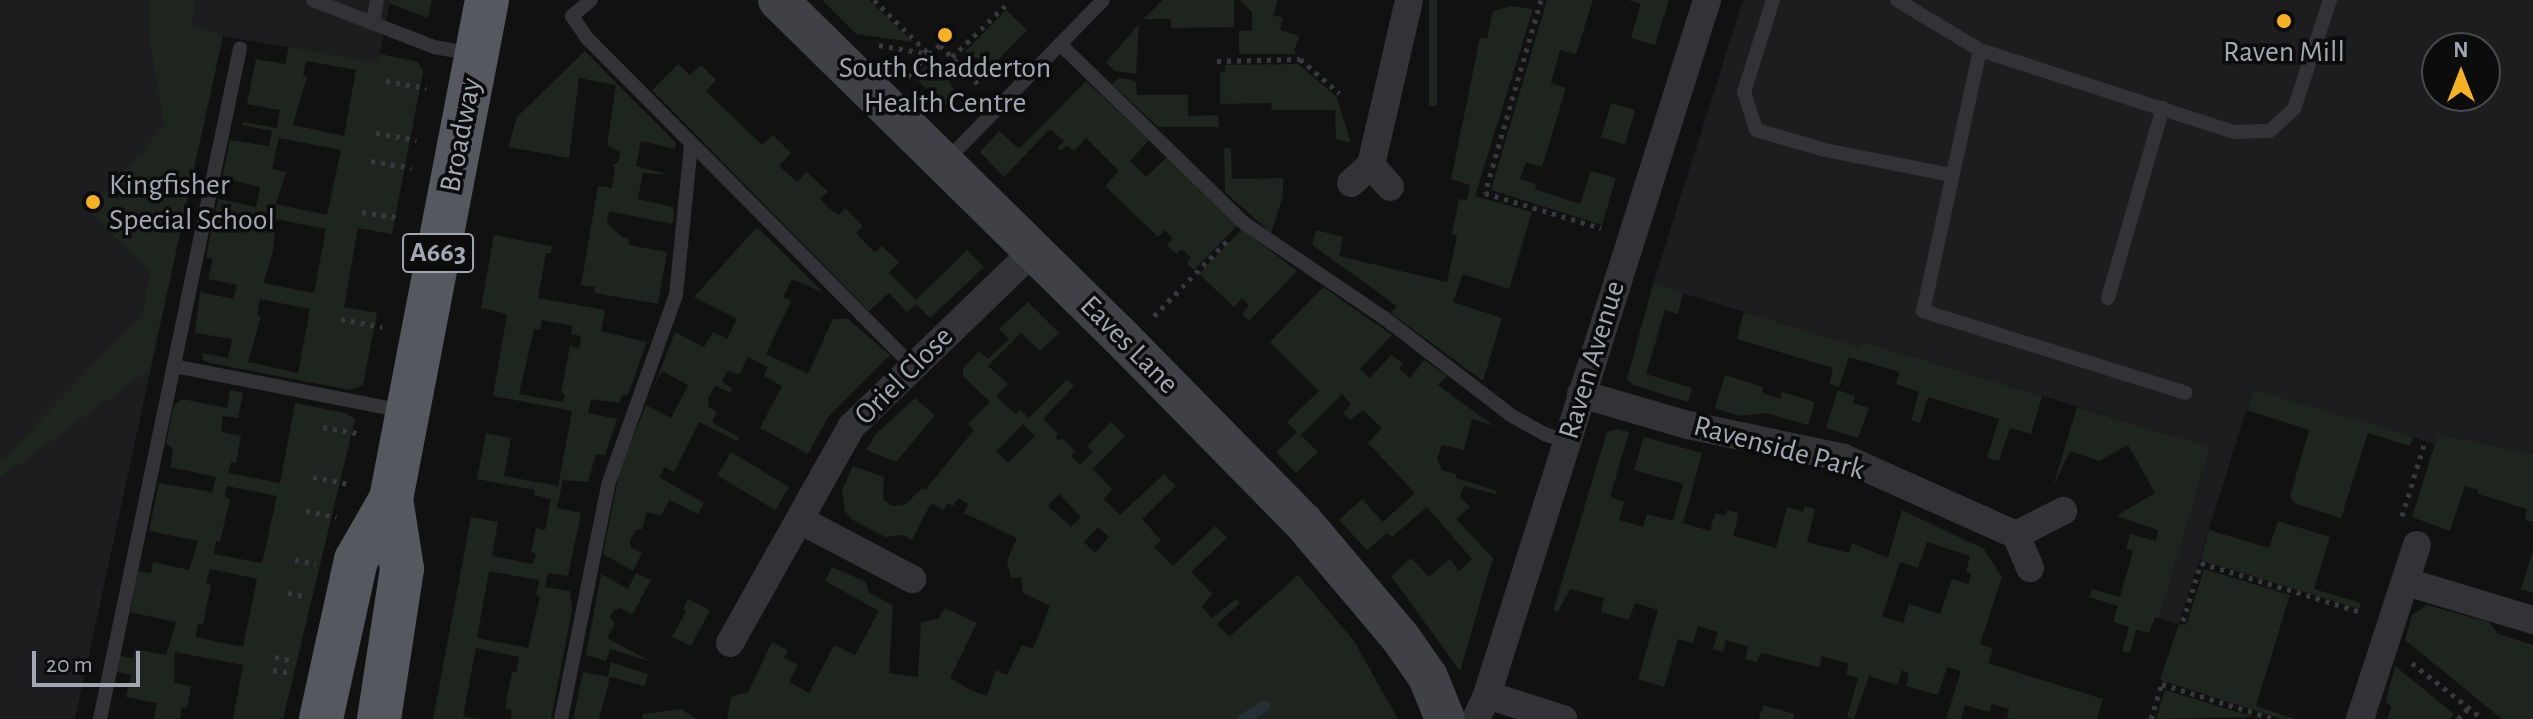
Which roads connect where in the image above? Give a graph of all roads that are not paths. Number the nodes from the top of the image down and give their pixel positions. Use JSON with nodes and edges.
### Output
{"nodes":[{"id":1,"x":313,"y":0,"type":"edge"},
{"id":2,"x":377,"y":0,"type":"edge"},
{"id":3,"x":591,"y":0,"type":"edge"},
{"id":4,"x":778,"y":0,"type":"edge"},
{"id":5,"x":1103,"y":0,"type":"edge"},
{"id":6,"x":1409,"y":0,"type":"edge"},
{"id":7,"x":1707,"y":0,"type":"edge"},
{"id":8,"x":1773,"y":0,"type":"edge"},
{"id":9,"x":1897,"y":0,"type":"edge"},
{"id":10,"x":2330,"y":0,"type":"edge"},
{"id":11,"x":489,"y":2,"type":"edge"},
{"id":12,"x":346,"y":6,"type":"edge"},
{"id":13,"x":373,"y":24,"type":"junction"},
{"id":14,"x":1060,"y":44,"type":"junction"},
{"id":15,"x":240,"y":48,"type":"dead end"},
{"id":16,"x":1980,"y":50,"type":"junction"},
{"id":17,"x":477,"y":55,"type":"junction"},
{"id":18,"x":2163,"y":108,"type":"junction"},
{"id":19,"x":691,"y":144,"type":"junction"},
{"id":20,"x":945,"y":162,"type":"junction"},
{"id":21,"x":1951,"y":175,"type":"junction"},
{"id":22,"x":1390,"y":187,"type":"dead end"},
{"id":23,"x":1034,"y":250,"type":"junction"},
{"id":24,"x":2108,"y":298,"type":"dead end"},
{"id":25,"x":174,"y":366,"type":"junction"},
{"id":26,"x":913,"y":366,"type":"junction"},
{"id":27,"x":2186,"y":393,"type":"dead end"},
{"id":28,"x":1581,"y":394,"type":"junction"},
{"id":29,"x":407,"y":411,"type":"junction"},
{"id":30,"x":1567,"y":441,"type":"junction"},
{"id":31,"x":391,"y":499,"type":"junction"},
{"id":32,"x":2063,"y":511,"type":"dead end"},
{"id":33,"x":800,"y":520,"type":"junction"},
{"id":34,"x":2016,"y":535,"type":"junction"},
{"id":35,"x":2410,"y":535,"type":"road end"},
{"id":36,"x":2030,"y":568,"type":"dead end"},
{"id":37,"x":912,"y":579,"type":"dead end"},
{"id":38,"x":2407,"y":582,"type":"junction"},
{"id":39,"x":2533,"y":620,"type":"edge"},
{"id":40,"x":730,"y":643,"type":"dead end"},
{"id":41,"x":1482,"y":707,"type":"edge"},
{"id":42,"x":100,"y":719,"type":"edge"},
{"id":43,"x":321,"y":719,"type":"edge"},
{"id":44,"x":379,"y":719,"type":"edge"},
{"id":45,"x":561,"y":719,"type":"edge"},
{"id":46,"x":1445,"y":719,"type":"edge"},
{"id":47,"x":1563,"y":719,"type":"edge"},
{"id":48,"x":2360,"y":719,"type":"edge"}],
"edges":[{"from":1,"to":12,"type":"lane"},
{"from":2,"to":13,"type":"lane"},
{"from":3,"to":19,"type":"lane"},
{"from":4,"to":20,"type":"main road","name":"Eaves Lane"},
{"from":5,"to":14,"type":"lane"},
{"from":6,"to":22,"type":"street"},
{"from":7,"to":28,"type":"street","name":"Raven Avenue"},
{"from":8,"to":21,"type":"lane"},
{"from":9,"to":16,"type":"lane"},
{"from":10,"to":18,"type":"lane"},
{"from":11,"to":17,"type":"highway","name":"Broadway","number":"A663"},
{"from":12,"to":13,"type":"lane"},
{"from":13,"to":17,"type":"lane"},
{"from":14,"to":20,"type":"lane"},
{"from":14,"to":30,"type":"lane"},
{"from":15,"to":25,"type":"lane"},
{"from":16,"to":18,"type":"lane"},
{"from":16,"to":21,"type":"lane"},
{"from":17,"to":29,"type":"highway","name":"Broadway","number":"A663"},
{"from":18,"to":24,"type":"lane"},
{"from":19,"to":26,"type":"lane"},
{"from":19,"to":45,"type":"lane"},
{"from":20,"to":23,"type":"main road","name":"Eaves Lane"},
{"from":21,"to":27,"type":"lane"},
{"from":23,"to":26,"type":"street","name":"Oriel Close"},
{"from":23,"to":46,"type":"main road","name":"Eaves Lane"},
{"from":25,"to":29,"type":"lane"},
{"from":25,"to":42,"type":"lane"},
{"from":26,"to":33,"type":"street","name":"Oriel Close"},
{"from":28,"to":30,"type":"street","name":"Raven Avenue"},
{"from":28,"to":34,"type":"street","name":"Ravenside Park"},
{"from":29,"to":31,"type":"highway","name":"Broadway","number":"A663"},
{"from":30,"to":41,"type":"street","name":"Raven Avenue"},
{"from":31,"to":43,"type":"highway","name":"Broadway","number":"A663"},
{"from":31,"to":44,"type":"highway","name":"Broadway","number":"A663"},
{"from":32,"to":34,"type":"street"},
{"from":33,"to":37,"type":"street"},
{"from":33,"to":40,"type":"street","name":"Oriel Close"},
{"from":34,"to":36,"type":"street"},
{"from":35,"to":38,"type":"street"},
{"from":38,"to":39,"type":"street"},
{"from":38,"to":48,"type":"street"},
{"from":41,"to":47,"type":"street"}]}
